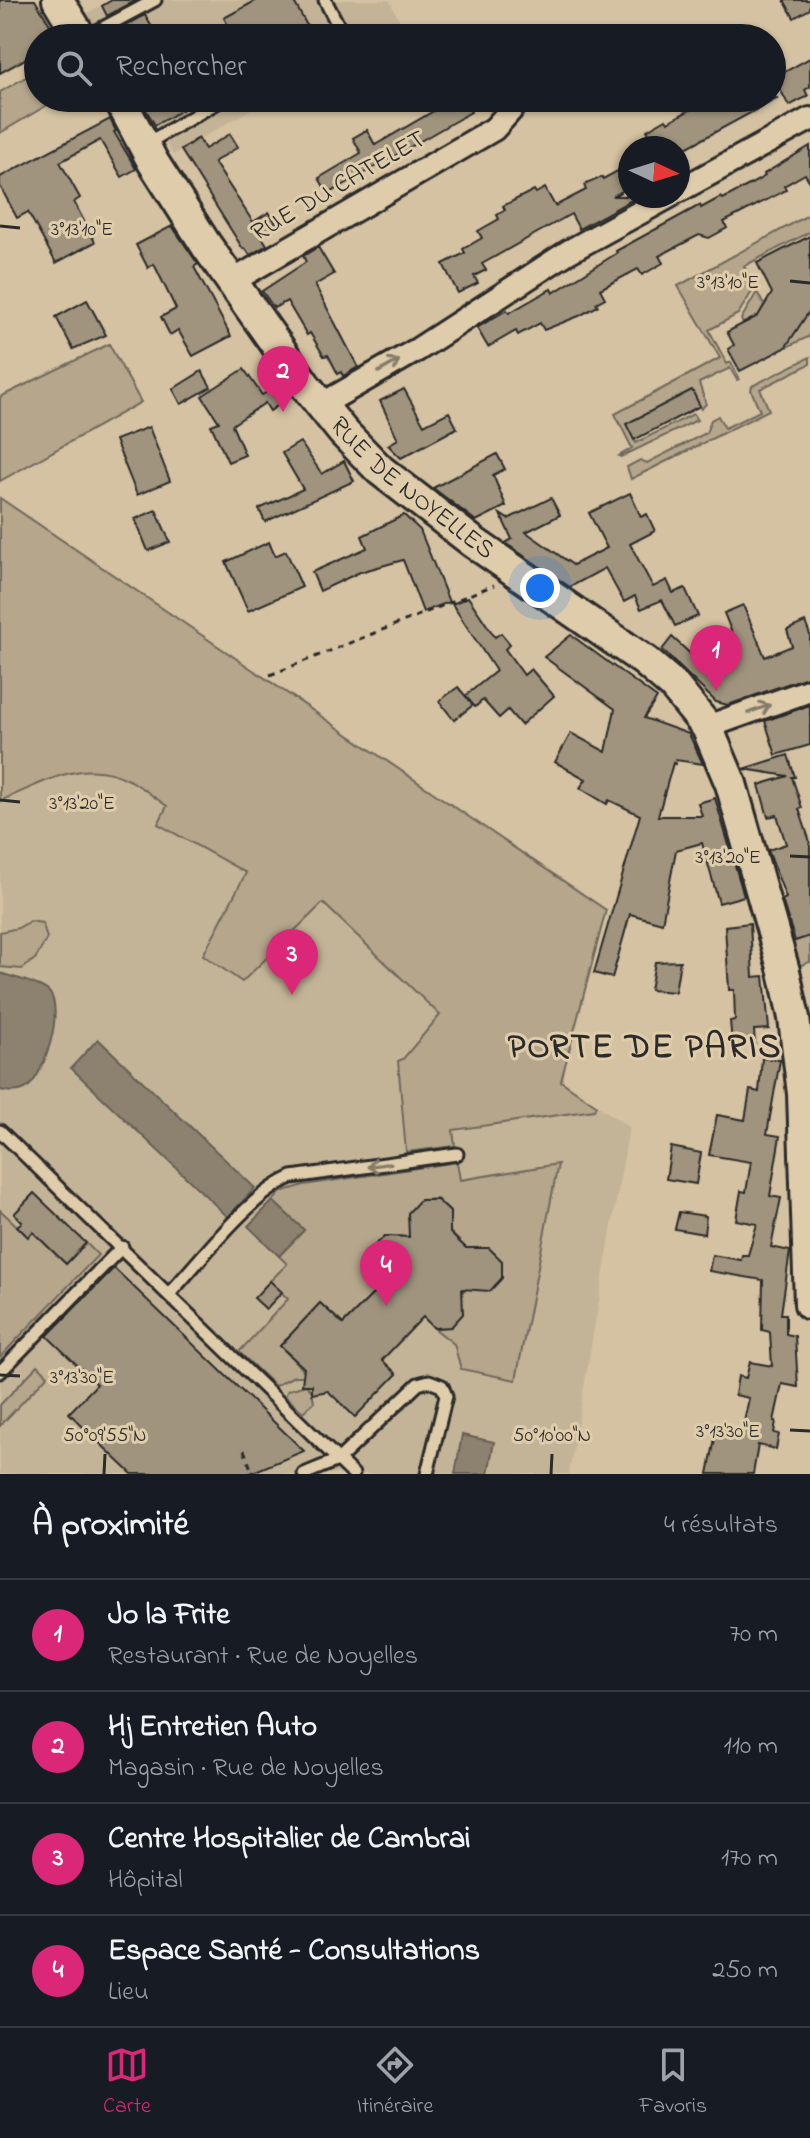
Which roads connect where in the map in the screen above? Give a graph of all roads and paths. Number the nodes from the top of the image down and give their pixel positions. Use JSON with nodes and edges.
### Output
{"nodes":[{"id":1,"x":58,"y":0,"type":"edge"},
{"id":2,"x":155,"y":0,"type":"edge"},
{"id":3,"x":325,"y":0,"type":"edge"},
{"id":4,"x":74,"y":24,"type":"edge"},
{"id":5,"x":110,"y":24,"type":"edge"},
{"id":6,"x":337,"y":24,"type":"edge"},
{"id":7,"x":126,"y":112,"type":"edge"},
{"id":8,"x":201,"y":112,"type":"edge"},
{"id":9,"x":509,"y":112,"type":"edge"},
{"id":10,"x":810,"y":119,"type":"edge"},
{"id":11,"x":144,"y":145,"type":"junction"},
{"id":12,"x":690,"y":184,"type":"edge"},
{"id":13,"x":648,"y":208,"type":"edge"},
{"id":14,"x":231,"y":282,"type":"junction"},
{"id":15,"x":321,"y":405,"type":"junction"},
{"id":16,"x":519,"y":574,"type":"junction"},
{"id":17,"x":270,"y":675,"type":"dead end"},
{"id":18,"x":810,"y":690,"type":"edge"},
{"id":19,"x":707,"y":727,"type":"junction"},
{"id":20,"x":0,"y":1131,"type":"edge"},
{"id":21,"x":808,"y":1138,"type":"edge"},
{"id":22,"x":457,"y":1154,"type":"dead end"},
{"id":23,"x":122,"y":1247,"type":"junction"},
{"id":24,"x":169,"y":1294,"type":"junction"},
{"id":25,"x":810,"y":1304,"type":"edge"},
{"id":26,"x":0,"y":1372,"type":"edge"},
{"id":27,"x":244,"y":1450,"type":"dead end"},
{"id":28,"x":338,"y":1460,"type":"junction"},
{"id":29,"x":253,"y":1474,"type":"edge"},
{"id":30,"x":304,"y":1474,"type":"edge"},
{"id":31,"x":353,"y":1474,"type":"edge"},
{"id":32,"x":427,"y":1474,"type":"edge"}],
"edges":[{"from":1,"to":4,"type":"street"},
{"from":2,"to":5,"type":"lane"},
{"from":3,"to":6,"type":"lane"},
{"from":7,"to":11,"type":"street","name":"RUE DE NOYELLES"},
{"from":8,"to":11,"type":"lane"},
{"from":9,"to":14,"type":"street","name":"RUE DU CATELET"},
{"from":10,"to":12,"type":"street"},
{"from":11,"to":14,"type":"street","name":"RUE DE NOYELLES"},
{"from":15,"to":13,"type":"street","one_way":true},
{"from":14,"to":15,"type":"street","name":"RUE DE NOYELLES"},
{"from":15,"to":16,"type":"street","name":"RUE DE NOYELLES"},
{"from":16,"to":17,"type":"path"},
{"from":16,"to":19,"type":"street","name":"RUE DE NOYELLES"},
{"from":19,"to":18,"type":"street","one_way":true},
{"from":19,"to":21,"type":"street","name":"RUE DE NOYELLES"},
{"from":20,"to":23,"type":"lane"},
{"from":21,"to":25,"type":"street","name":"RUE DE NOYELLES"},
{"from":22,"to":24,"type":"lane","one_way":true},
{"from":23,"to":24,"type":"lane"},
{"from":23,"to":26,"type":"lane"},
{"from":24,"to":28,"type":"lane"},
{"from":27,"to":29,"type":"path"},
{"from":28,"to":30,"type":"lane"},
{"from":28,"to":31,"type":"lane"},
{"from":28,"to":32,"type":"lane"}]}
